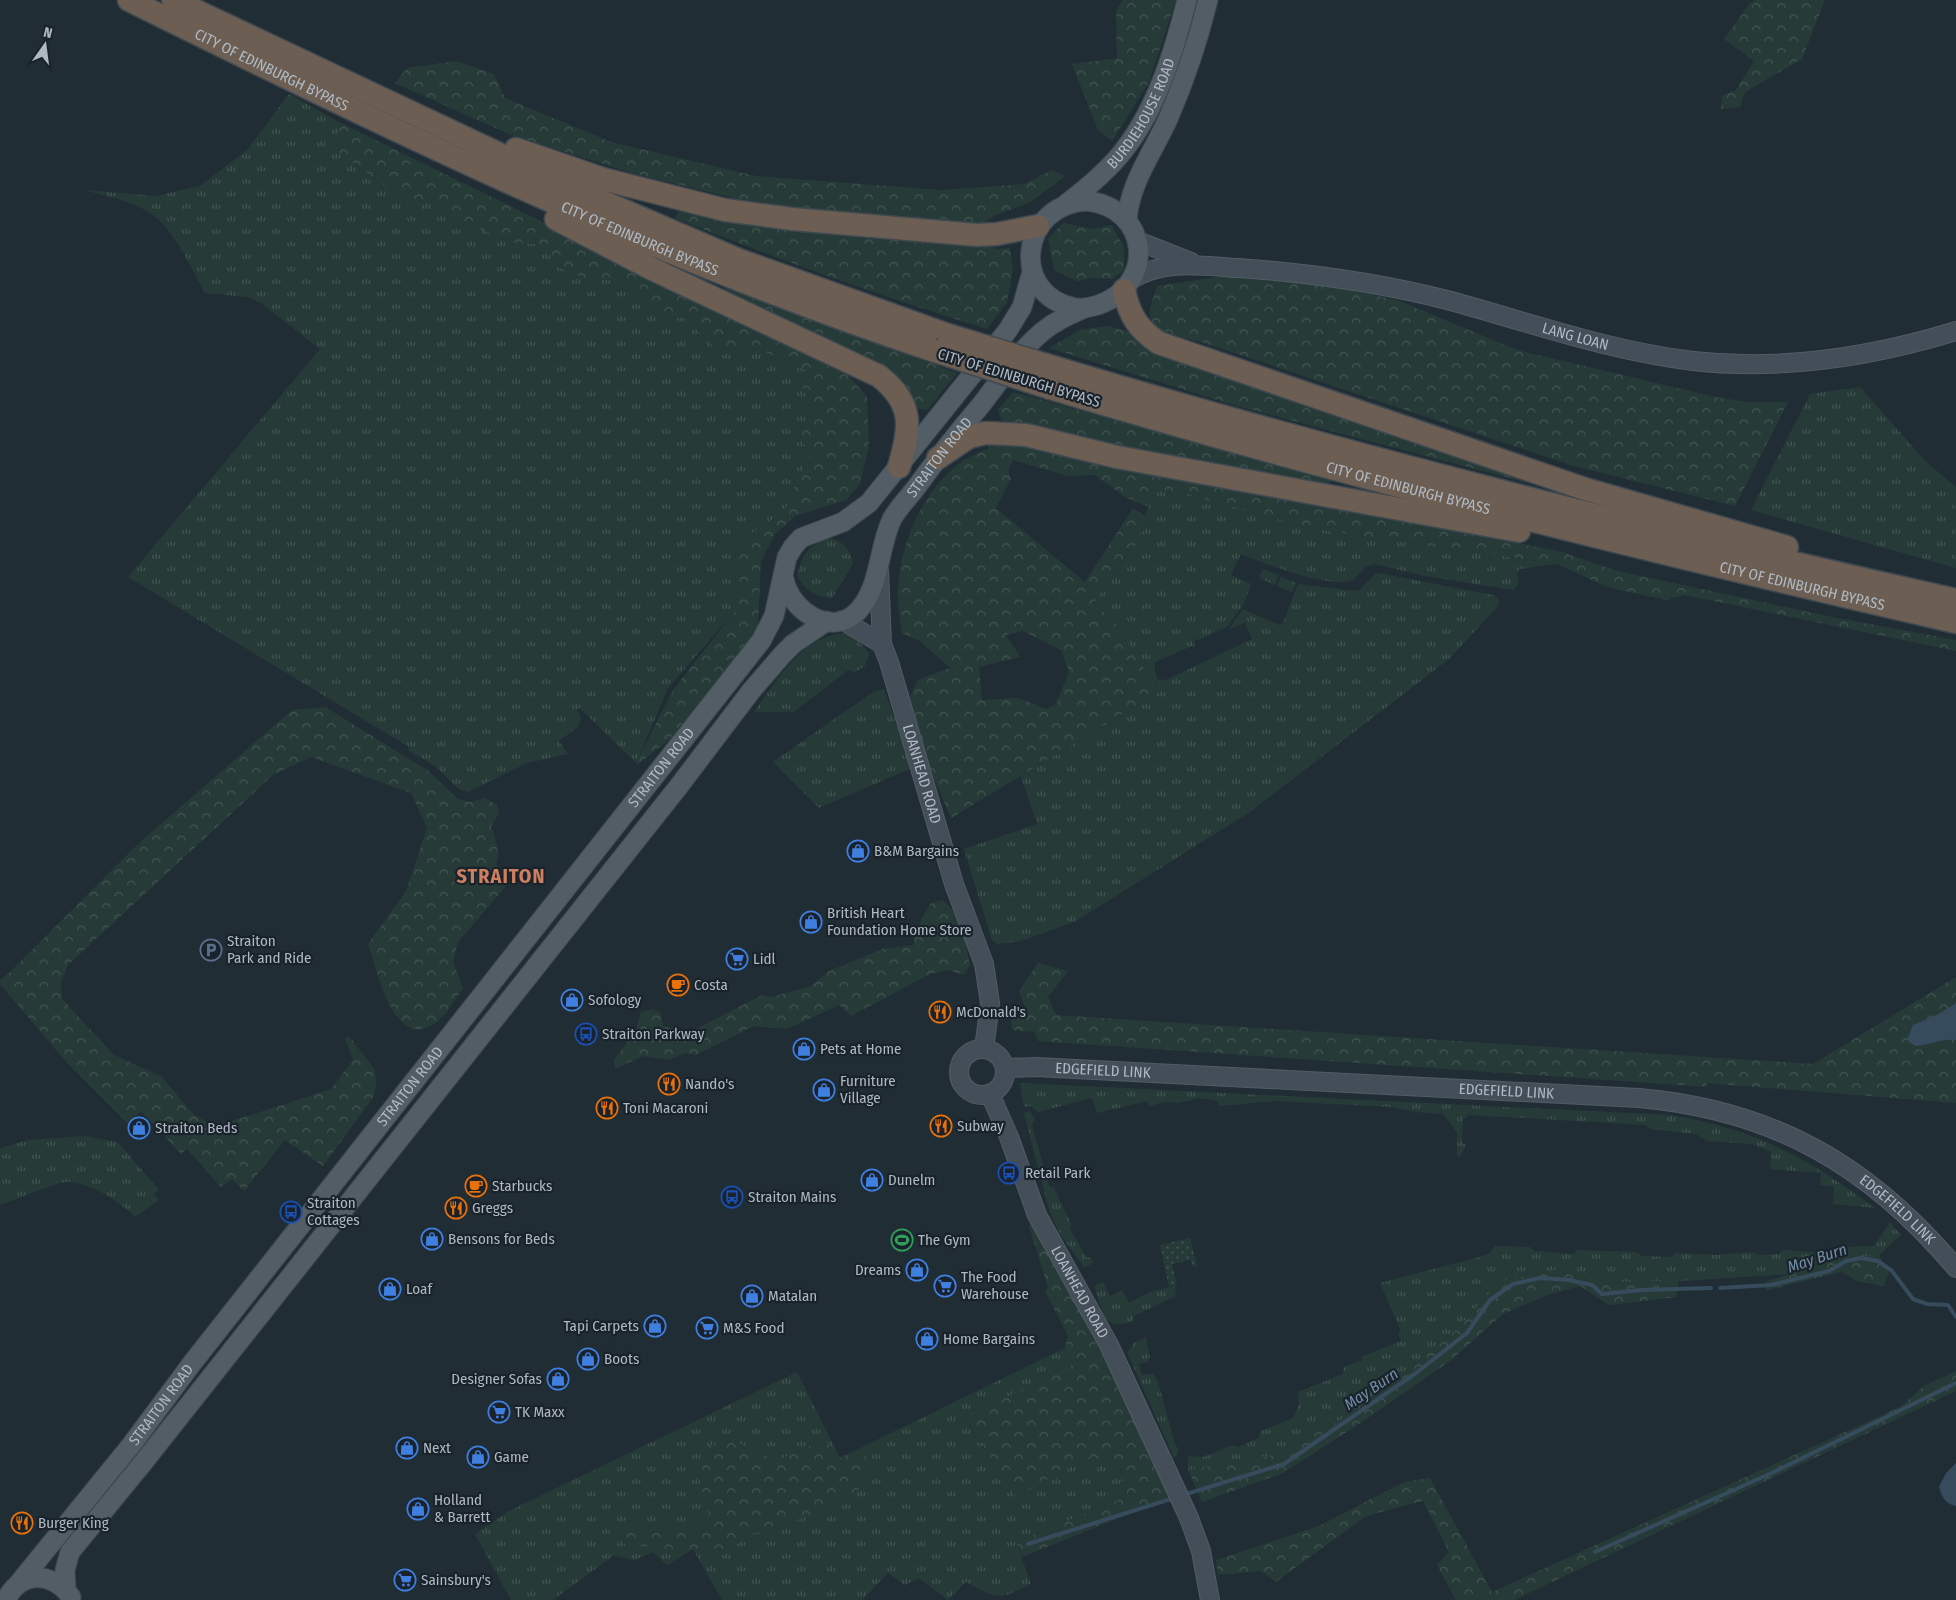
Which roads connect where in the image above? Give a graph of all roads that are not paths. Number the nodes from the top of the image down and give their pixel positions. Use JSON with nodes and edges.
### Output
{"nodes":[{"id":1,"x":129,"y":0,"type":"edge"},
{"id":2,"x":173,"y":0,"type":"edge"},
{"id":3,"x":1188,"y":0,"type":"edge"},
{"id":4,"x":1208,"y":0,"type":"edge"},
{"id":5,"x":209,"y":40,"type":"junction"},
{"id":6,"x":280,"y":50,"type":"junction"},
{"id":7,"x":1062,"y":207,"type":"junction"},
{"id":8,"x":1127,"y":221,"type":"junction"},
{"id":9,"x":1038,"y":226,"type":"junction"},
{"id":10,"x":1138,"y":241,"type":"junction"},
{"id":11,"x":1197,"y":264,"type":"junction"},
{"id":12,"x":1032,"y":272,"type":"junction"},
{"id":13,"x":1128,"y":285,"type":"junction"},
{"id":14,"x":1085,"y":308,"type":"junction"},
{"id":15,"x":1956,"y":331,"type":"edge"},
{"id":16,"x":1056,"y":379,"type":"junction"},
{"id":17,"x":938,"y":458,"type":"junction"},
{"id":18,"x":899,"y":467,"type":"junction"},
{"id":19,"x":1663,"y":554,"type":"junction"},
{"id":20,"x":879,"y":570,"type":"junction"},
{"id":21,"x":784,"y":579,"type":"junction"},
{"id":22,"x":1956,"y":594,"type":"edge"},
{"id":23,"x":1956,"y":600,"type":"edge"},
{"id":24,"x":835,"y":621,"type":"junction"},
{"id":25,"x":1956,"y":622,"type":"edge"},
{"id":26,"x":882,"y":644,"type":"junction"},
{"id":27,"x":984,"y":1049,"type":"junction"},
{"id":28,"x":1006,"y":1068,"type":"junction"},
{"id":29,"x":990,"y":1094,"type":"junction"},
{"id":30,"x":1956,"y":1268,"type":"edge"},
{"id":31,"x":19,"y":1583,"type":"junction"},
{"id":32,"x":69,"y":1595,"type":"edge"},
{"id":33,"x":6,"y":1600,"type":"edge"},
{"id":34,"x":1210,"y":1600,"type":"edge"}],
"edges":[{"from":1,"to":5,"type":"highway","name":"CITY OF EDINBURGH BYPASS"},
{"from":2,"to":6,"type":"highway","name":"CITY OF EDINBURGH BYPASS"},
{"from":3,"to":7,"type":"main road","name":"BURDIEHOUSE ROAD"},
{"from":4,"to":8,"type":"main road","name":"BURDIEHOUSE ROAD"},
{"from":5,"to":16,"type":"highway","name":"CITY OF EDINBURGH BYPASS","bridge":true},
{"from":5,"to":18,"type":"highway"},
{"from":6,"to":9,"type":"highway"},
{"from":6,"to":16,"type":"highway","name":"CITY OF EDINBURGH BYPASS","bridge":true},
{"from":7,"to":8,"type":"main road"},
{"from":7,"to":9,"type":"main road"},
{"from":8,"to":10,"type":"main road"},
{"from":9,"to":12,"type":"main road"},
{"from":10,"to":11,"type":"street","name":"LANG LOAN"},
{"from":10,"to":13,"type":"main road"},
{"from":11,"to":13,"type":"street","name":"LANG LOAN"},
{"from":11,"to":15,"type":"street","name":"LANG LOAN"},
{"from":12,"to":14,"type":"main road"},
{"from":12,"to":18,"type":"main road","name":"STRAITON ROAD"},
{"from":13,"to":14,"type":"main road"},
{"from":13,"to":22,"type":"highway"},
{"from":14,"to":17,"type":"main road","name":"STRAITON ROAD"},
{"from":16,"to":19,"type":"highway","name":"CITY OF EDINBURGH BYPASS"},
{"from":16,"to":23,"type":"highway","name":"CITY OF EDINBURGH BYPASS"},
{"from":17,"to":19,"type":"highway"},
{"from":17,"to":20,"type":"main road","name":"STRAITON ROAD"},
{"from":18,"to":21,"type":"main road","name":"STRAITON ROAD"},
{"from":19,"to":25,"type":"highway","name":"CITY OF EDINBURGH BYPASS"},
{"from":20,"to":24,"type":"main road","name":"STRAITON ROAD"},
{"from":20,"to":26,"type":"street","name":"LOANHEAD ROAD"},
{"from":21,"to":24,"type":"main road"},
{"from":21,"to":31,"type":"main road","name":"STRAITON ROAD"},
{"from":24,"to":26,"type":"street"},
{"from":24,"to":32,"type":"main road","name":"STRAITON ROAD"},
{"from":26,"to":27,"type":"street","name":"LOANHEAD ROAD"},
{"from":27,"to":28,"type":"street"},
{"from":27,"to":29,"type":"street"},
{"from":28,"to":29,"type":"street"},
{"from":28,"to":30,"type":"street","name":"EDGEFIELD LINK"},
{"from":29,"to":34,"type":"street","name":"LOANHEAD ROAD"},
{"from":31,"to":32,"type":"main road"},
{"from":31,"to":33,"type":"main road","name":"STRAITON ROAD"}]}
